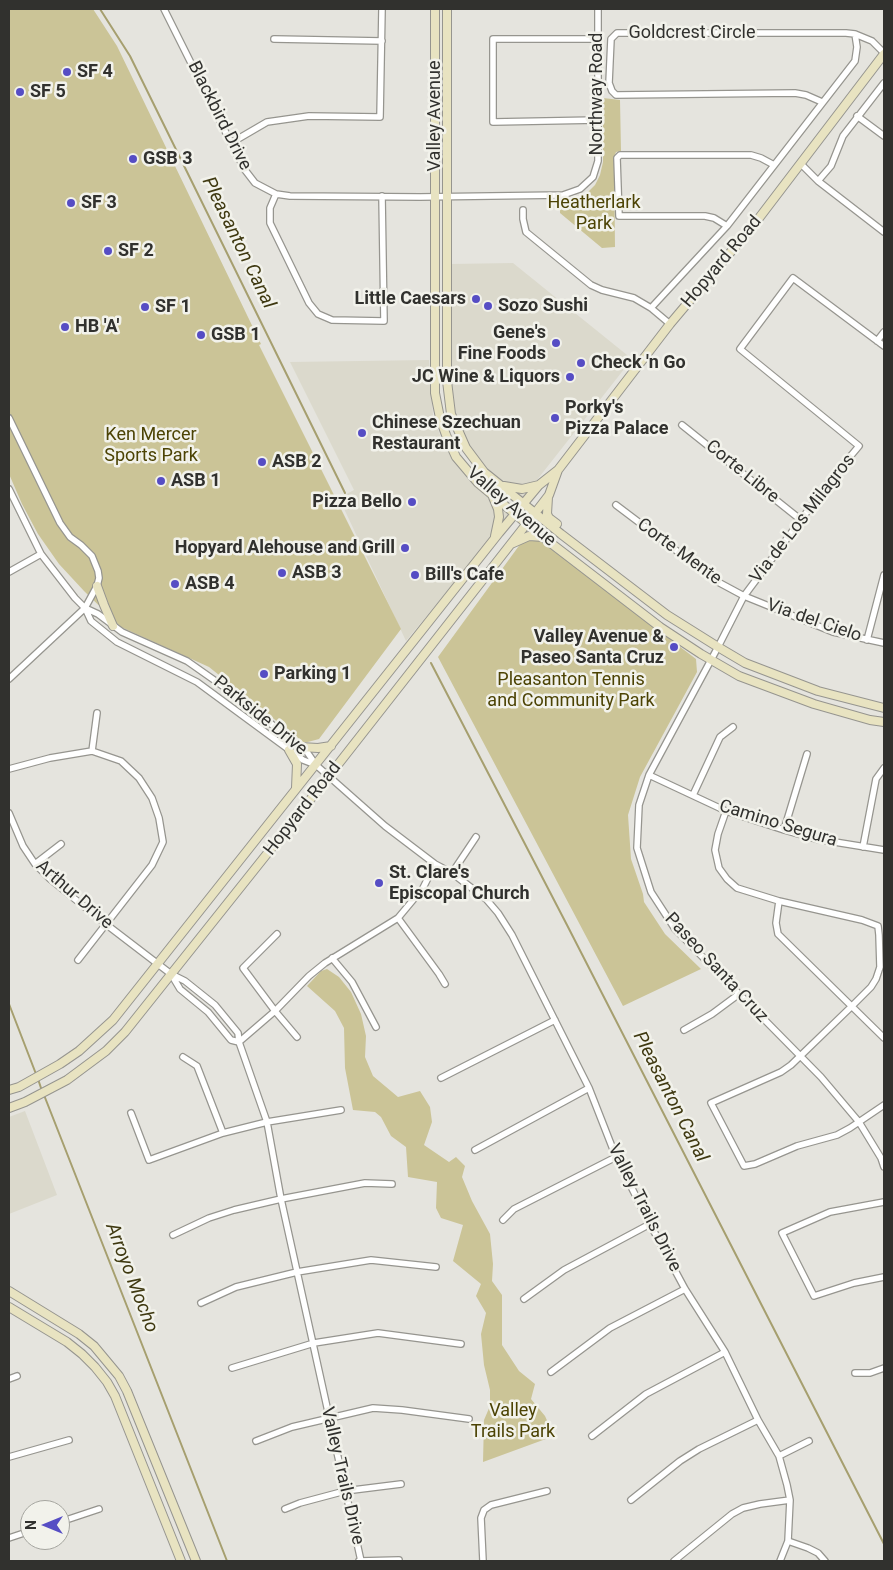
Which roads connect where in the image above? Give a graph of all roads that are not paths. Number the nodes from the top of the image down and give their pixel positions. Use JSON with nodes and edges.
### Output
{"nodes":[{"id":1,"x":174,"y":9,"type":"edge"},
{"id":2,"x":382,"y":9,"type":"edge"},
{"id":3,"x":435,"y":9,"type":"edge"},
{"id":4,"x":447,"y":9,"type":"edge"},
{"id":5,"x":598,"y":9,"type":"edge"},
{"id":6,"x":166,"y":11,"type":"edge"},
{"id":7,"x":855,"y":34,"type":"junction"},
{"id":8,"x":274,"y":38,"type":"dead end"},
{"id":9,"x":598,"y":38,"type":"junction"},
{"id":10,"x":382,"y":41,"type":"junction"},
{"id":11,"x":884,"y":54,"type":"edge"},
{"id":12,"x":884,"y":83,"type":"edge"},
{"id":13,"x":822,"y":102,"type":"junction"},
{"id":14,"x":857,"y":116,"type":"junction"},
{"id":15,"x":598,"y":120,"type":"junction"},
{"id":16,"x":884,"y":136,"type":"edge"},
{"id":17,"x":231,"y":143,"type":"junction"},
{"id":18,"x":801,"y":164,"type":"junction"},
{"id":19,"x":774,"y":165,"type":"junction"},
{"id":20,"x":818,"y":181,"type":"junction"},
{"id":21,"x":276,"y":194,"type":"junction"},
{"id":22,"x":382,"y":196,"type":"junction"},
{"id":23,"x":434,"y":197,"type":"junction"},
{"id":24,"x":447,"y":197,"type":"junction"},
{"id":25,"x":523,"y":210,"type":"dead end"},
{"id":26,"x":727,"y":226,"type":"junction"},
{"id":27,"x":884,"y":232,"type":"edge"},
{"id":28,"x":652,"y":308,"type":"junction"},
{"id":29,"x":670,"y":324,"type":"junction"},
{"id":30,"x":884,"y":332,"type":"edge"},
{"id":31,"x":877,"y":341,"type":"junction"},
{"id":32,"x":884,"y":346,"type":"edge"},
{"id":33,"x":9,"y":418,"type":"edge"},
{"id":34,"x":682,"y":425,"type":"dead end"},
{"id":35,"x":558,"y":470,"type":"junction"},
{"id":36,"x":500,"y":485,"type":"junction"},
{"id":37,"x":539,"y":485,"type":"junction"},
{"id":38,"x":9,"y":489,"type":"edge"},
{"id":39,"x":492,"y":495,"type":"junction"},
{"id":40,"x":549,"y":495,"type":"junction"},
{"id":41,"x":524,"y":503,"type":"junction"},
{"id":42,"x":616,"y":505,"type":"dead end"},
{"id":43,"x":516,"y":513,"type":"junction"},
{"id":44,"x":535,"y":513,"type":"junction"},
{"id":45,"x":801,"y":520,"type":"junction"},
{"id":46,"x":527,"y":523,"type":"junction"},
{"id":47,"x":561,"y":534,"type":"junction"},
{"id":48,"x":495,"y":537,"type":"junction"},
{"id":49,"x":543,"y":537,"type":"junction"},
{"id":50,"x":509,"y":545,"type":"junction"},
{"id":51,"x":42,"y":554,"type":"junction"},
{"id":52,"x":9,"y":572,"type":"edge"},
{"id":53,"x":884,"y":575,"type":"edge"},
{"id":54,"x":97,"y":586,"type":"junction"},
{"id":55,"x":744,"y":596,"type":"junction"},
{"id":56,"x":84,"y":608,"type":"junction"},
{"id":57,"x":113,"y":626,"type":"junction"},
{"id":58,"x":867,"y":640,"type":"junction"},
{"id":59,"x":884,"y":643,"type":"edge"},
{"id":60,"x":718,"y":647,"type":"junction"},
{"id":61,"x":711,"y":660,"type":"junction"},
{"id":62,"x":9,"y":679,"type":"edge"},
{"id":63,"x":884,"y":708,"type":"edge"},
{"id":64,"x":97,"y":713,"type":"dead end"},
{"id":65,"x":884,"y":722,"type":"edge"},
{"id":66,"x":733,"y":726,"type":"dead end"},
{"id":67,"x":330,"y":746,"type":"junction"},
{"id":68,"x":300,"y":747,"type":"junction"},
{"id":69,"x":289,"y":750,"type":"junction"},
{"id":70,"x":92,"y":751,"type":"junction"},
{"id":71,"x":807,"y":754,"type":"dead end"},
{"id":72,"x":316,"y":765,"type":"junction"},
{"id":73,"x":884,"y":768,"type":"edge"},
{"id":74,"x":9,"y":769,"type":"edge"},
{"id":75,"x":649,"y":775,"type":"junction"},
{"id":76,"x":329,"y":776,"type":"junction"},
{"id":77,"x":296,"y":789,"type":"junction"},
{"id":78,"x":693,"y":795,"type":"junction"},
{"id":79,"x":726,"y":811,"type":"junction"},
{"id":80,"x":9,"y":813,"type":"edge"},
{"id":81,"x":784,"y":830,"type":"junction"},
{"id":82,"x":476,"y":837,"type":"dead end"},
{"id":83,"x":61,"y":844,"type":"dead end"},
{"id":84,"x":863,"y":847,"type":"junction"},
{"id":85,"x":884,"y":850,"type":"edge"},
{"id":86,"x":35,"y":864,"type":"junction"},
{"id":87,"x":435,"y":864,"type":"junction"},
{"id":88,"x":452,"y":873,"type":"junction"},
{"id":89,"x":778,"y":901,"type":"junction"},
{"id":90,"x":398,"y":918,"type":"junction"},
{"id":91,"x":107,"y":925,"type":"junction"},
{"id":92,"x":277,"y":934,"type":"dead end"},
{"id":93,"x":332,"y":958,"type":"junction"},
{"id":94,"x":78,"y":960,"type":"dead end"},
{"id":95,"x":157,"y":963,"type":"junction"},
{"id":96,"x":171,"y":974,"type":"junction"},
{"id":97,"x":445,"y":984,"type":"dead end"},
{"id":98,"x":739,"y":994,"type":"junction"},
{"id":99,"x":852,"y":1006,"type":"junction"},
{"id":100,"x":275,"y":1011,"type":"junction"},
{"id":101,"x":555,"y":1020,"type":"junction"},
{"id":102,"x":376,"y":1027,"type":"dead end"},
{"id":103,"x":684,"y":1030,"type":"dead end"},
{"id":104,"x":298,"y":1037,"type":"dead end"},
{"id":105,"x":884,"y":1038,"type":"edge"},
{"id":106,"x":239,"y":1042,"type":"junction"},
{"id":107,"x":799,"y":1056,"type":"junction"},
{"id":108,"x":183,"y":1057,"type":"dead end"},
{"id":109,"x":440,"y":1078,"type":"dead end"},
{"id":110,"x":589,"y":1088,"type":"junction"},
{"id":111,"x":9,"y":1090,"type":"edge"},
{"id":112,"x":884,"y":1105,"type":"edge"},
{"id":113,"x":9,"y":1108,"type":"edge"},
{"id":114,"x":341,"y":1110,"type":"dead end"},
{"id":115,"x":131,"y":1113,"type":"dead end"},
{"id":116,"x":267,"y":1122,"type":"junction"},
{"id":117,"x":859,"y":1122,"type":"junction"},
{"id":118,"x":223,"y":1133,"type":"junction"},
{"id":119,"x":475,"y":1150,"type":"dead end"},
{"id":120,"x":616,"y":1157,"type":"junction"},
{"id":121,"x":884,"y":1167,"type":"edge"},
{"id":122,"x":392,"y":1184,"type":"dead end"},
{"id":123,"x":281,"y":1199,"type":"junction"},
{"id":124,"x":884,"y":1202,"type":"edge"},
{"id":125,"x":503,"y":1220,"type":"dead end"},
{"id":126,"x":650,"y":1224,"type":"junction"},
{"id":127,"x":173,"y":1235,"type":"dead end"},
{"id":128,"x":436,"y":1267,"type":"dead end"},
{"id":129,"x":298,"y":1272,"type":"junction"},
{"id":130,"x":884,"y":1277,"type":"edge"},
{"id":131,"x":685,"y":1289,"type":"junction"},
{"id":132,"x":9,"y":1291,"type":"edge"},
{"id":133,"x":524,"y":1299,"type":"dead end"},
{"id":134,"x":202,"y":1304,"type":"dead end"},
{"id":135,"x":9,"y":1307,"type":"edge"},
{"id":136,"x":314,"y":1343,"type":"junction"},
{"id":137,"x":462,"y":1344,"type":"dead end"},
{"id":138,"x":724,"y":1352,"type":"junction"},
{"id":139,"x":232,"y":1368,"type":"dead end"},
{"id":140,"x":884,"y":1368,"type":"edge"},
{"id":141,"x":551,"y":1372,"type":"dead end"},
{"id":142,"x":855,"y":1373,"type":"dead end"},
{"id":143,"x":17,"y":1376,"type":"dead end"},
{"id":144,"x":9,"y":1379,"type":"edge"},
{"id":145,"x":329,"y":1418,"type":"junction"},
{"id":146,"x":469,"y":1419,"type":"dead end"},
{"id":147,"x":758,"y":1420,"type":"junction"},
{"id":148,"x":592,"y":1436,"type":"dead end"},
{"id":149,"x":69,"y":1440,"type":"dead end"},
{"id":150,"x":256,"y":1441,"type":"dead end"},
{"id":151,"x":809,"y":1442,"type":"dead end"},
{"id":152,"x":779,"y":1456,"type":"junction"},
{"id":153,"x":9,"y":1457,"type":"edge"},
{"id":154,"x":401,"y":1484,"type":"dead end"},
{"id":155,"x":345,"y":1491,"type":"junction"},
{"id":156,"x":547,"y":1491,"type":"dead end"},
{"id":157,"x":631,"y":1500,"type":"dead end"},
{"id":158,"x":790,"y":1500,"type":"junction"},
{"id":159,"x":99,"y":1509,"type":"dead end"},
{"id":160,"x":285,"y":1509,"type":"dead end"},
{"id":161,"x":70,"y":1519,"type":"edge"},
{"id":162,"x":788,"y":1541,"type":"junction"},
{"id":163,"x":399,"y":1560,"type":"dead end"},
{"id":164,"x":182,"y":1561,"type":"edge"},
{"id":165,"x":194,"y":1561,"type":"edge"},
{"id":166,"x":360,"y":1561,"type":"edge"},
{"id":167,"x":483,"y":1561,"type":"edge"},
{"id":168,"x":674,"y":1561,"type":"edge"},
{"id":169,"x":780,"y":1561,"type":"edge"},
{"id":170,"x":825,"y":1561,"type":"edge"}],
"edges":[{"from":1,"to":6,"type":"street"},
{"from":2,"to":10,"type":"street"},
{"from":3,"to":23,"type":"main road","name":"Valley Avenue"},
{"from":4,"to":24,"type":"main road","name":"Valley Avenue"},
{"from":5,"to":9,"type":"street","name":"Northway Road"},
{"from":6,"to":17,"type":"street","name":"Blackbird Drive"},
{"from":7,"to":11,"type":"street","name":"Goldcrest Circle"},
{"from":7,"to":13,"type":"street","name":"Hopyard Road"},
{"from":7,"to":13,"type":"street","name":"Goldcrest Circle"},
{"from":8,"to":10,"type":"street"},
{"from":9,"to":15,"type":"street","name":"Northway Road"},
{"from":9,"to":15,"type":"street"},
{"from":10,"to":17,"type":"street"},
{"from":11,"to":18,"type":"main road","name":"Hopyard Road"},
{"from":12,"to":14,"type":"street"},
{"from":13,"to":19,"type":"street","name":"Hopyard Road"},
{"from":14,"to":16,"type":"street"},
{"from":14,"to":20,"type":"street"},
{"from":15,"to":24,"type":"street","name":"Northway Road"},
{"from":17,"to":21,"type":"street","name":"Blackbird Drive"},
{"from":18,"to":20,"type":"street"},
{"from":18,"to":29,"type":"main road","name":"Hopyard Road"},
{"from":19,"to":26,"type":"street","name":"Hopyard Road"},
{"from":19,"to":26,"type":"street"},
{"from":20,"to":27,"type":"street"},
{"from":21,"to":22,"type":"street","name":"Blackbird Drive"},
{"from":21,"to":22,"type":"street"},
{"from":22,"to":23,"type":"street","name":"Blackbird Drive"},
{"from":23,"to":24,"type":"street","name":"Blackbird Drive"},
{"from":23,"to":39,"type":"main road","name":"Valley Avenue"},
{"from":24,"to":36,"type":"main road","name":"Valley Avenue"},
{"from":25,"to":28,"type":"street"},
{"from":26,"to":28,"type":"street","name":"Hopyard Road"},
{"from":28,"to":29,"type":"street"},
{"from":29,"to":35,"type":"main road","name":"Hopyard Road"},
{"from":30,"to":31,"type":"street"},
{"from":31,"to":32,"type":"street"},
{"from":31,"to":45,"type":"street","name":"Via de Los Milagros"},
{"from":33,"to":54,"type":"street"},
{"from":34,"to":45,"type":"street","name":"Corte Libre"},
{"from":35,"to":37,"type":"main road","name":"Hopyard Road"},
{"from":35,"to":40,"type":"main road","name":"Hopyard Road"},
{"from":36,"to":37,"type":"main road"},
{"from":36,"to":41,"type":"main road","name":"Valley Avenue"},
{"from":37,"to":41,"type":"main road","name":"Hopyard Road"},
{"from":38,"to":51,"type":"street","name":"Parkside Drive"},
{"from":39,"to":43,"type":"main road","name":"Valley Avenue"},
{"from":39,"to":48,"type":"main road"},
{"from":40,"to":44,"type":"main road","name":"Hopyard Road"},
{"from":40,"to":47,"type":"main road"},
{"from":41,"to":43,"type":"main road","name":"Hopyard Road"},
{"from":41,"to":44,"type":"main road","name":"Valley Avenue"},
{"from":42,"to":55,"type":"street","name":"Corte Mente"},
{"from":43,"to":46,"type":"main road","name":"Valley Avenue"},
{"from":43,"to":48,"type":"main road","name":"Hopyard Road"},
{"from":44,"to":46,"type":"main road","name":"Hopyard Road"},
{"from":44,"to":47,"type":"main road","name":"Valley Avenue"},
{"from":45,"to":55,"type":"street","name":"Via de Los Milagros"},
{"from":46,"to":49,"type":"main road","name":"Valley Avenue"},
{"from":46,"to":50,"type":"main road","name":"Hopyard Road"},
{"from":47,"to":60,"type":"main road","name":"Valley Avenue"},
{"from":48,"to":67,"type":"main road","name":"Hopyard Road"},
{"from":49,"to":50,"type":"main road"},
{"from":49,"to":61,"type":"main road","name":"Valley Avenue"},
{"from":50,"to":76,"type":"main road","name":"Hopyard Road"},
{"from":51,"to":52,"type":"street"},
{"from":51,"to":56,"type":"street","name":"Parkside Drive"},
{"from":53,"to":58,"type":"street"},
{"from":54,"to":56,"type":"street"},
{"from":54,"to":57,"type":"main road"},
{"from":55,"to":58,"type":"street","name":"Via del Cielo"},
{"from":55,"to":60,"type":"street","name":"Via de Los Milagros"},
{"from":56,"to":57,"type":"street","name":"Parkside Drive"},
{"from":56,"to":62,"type":"street"},
{"from":56,"to":69,"type":"street","name":"Parkside Drive"},
{"from":57,"to":68,"type":"street","name":"Parkside Drive"},
{"from":58,"to":59,"type":"street","name":"Via del Cielo"},
{"from":60,"to":61,"type":"street","name":"Via de Los Milagros"},
{"from":60,"to":63,"type":"main road","name":"Valley Avenue"},
{"from":61,"to":65,"type":"main road","name":"Valley Avenue"},
{"from":61,"to":75,"type":"street","name":"Paseo Santa Cruz"},
{"from":64,"to":70,"type":"street"},
{"from":66,"to":78,"type":"street"},
{"from":67,"to":68,"type":"main road"},
{"from":67,"to":72,"type":"main road","name":"Hopyard Road"},
{"from":68,"to":72,"type":"street","name":"Parkside Drive"},
{"from":69,"to":72,"type":"street","name":"Parkside Drive"},
{"from":69,"to":77,"type":"main road"},
{"from":70,"to":74,"type":"street"},
{"from":70,"to":91,"type":"street"},
{"from":71,"to":81,"type":"street"},
{"from":72,"to":76,"type":"street","name":"Valley Trails Drive"},
{"from":72,"to":77,"type":"main road","name":"Hopyard Road"},
{"from":73,"to":84,"type":"street"},
{"from":75,"to":78,"type":"street","name":"Camino Segura"},
{"from":75,"to":98,"type":"street","name":"Paseo Santa Cruz"},
{"from":76,"to":87,"type":"street","name":"Valley Trails Drive"},
{"from":76,"to":96,"type":"main road","name":"Hopyard Road"},
{"from":77,"to":95,"type":"main road","name":"Hopyard Road"},
{"from":78,"to":79,"type":"street","name":"Camino Segura"},
{"from":79,"to":81,"type":"street","name":"Camino Segura"},
{"from":79,"to":89,"type":"street"},
{"from":80,"to":86,"type":"street","name":"Arthur Drive"},
{"from":81,"to":84,"type":"street","name":"Camino Segura"},
{"from":82,"to":88,"type":"street"},
{"from":83,"to":86,"type":"street"},
{"from":84,"to":85,"type":"street","name":"Camino Segura"},
{"from":86,"to":91,"type":"street","name":"Arthur Drive"},
{"from":87,"to":88,"type":"street","name":"Valley Trails Drive"},
{"from":87,"to":90,"type":"street"},
{"from":88,"to":101,"type":"street","name":"Valley Trails Drive"},
{"from":89,"to":99,"type":"street"},
{"from":89,"to":99,"type":"street"},
{"from":90,"to":93,"type":"street"},
{"from":90,"to":97,"type":"street"},
{"from":91,"to":94,"type":"street"},
{"from":91,"to":95,"type":"street","name":"Arthur Drive"},
{"from":92,"to":100,"type":"street"},
{"from":93,"to":100,"type":"street"},
{"from":93,"to":102,"type":"street"},
{"from":95,"to":96,"type":"street","name":"Valley Trails Drive"},
{"from":95,"to":111,"type":"main road","name":"Hopyard Road"},
{"from":96,"to":106,"type":"street","name":"Valley Trails Drive"},
{"from":96,"to":106,"type":"street","name":"Valley Trails Drive"},
{"from":96,"to":113,"type":"main road","name":"Hopyard Road"},
{"from":98,"to":103,"type":"street"},
{"from":98,"to":107,"type":"street","name":"Paseo Santa Cruz"},
{"from":99,"to":105,"type":"street"},
{"from":99,"to":107,"type":"street"},
{"from":100,"to":104,"type":"street"},
{"from":100,"to":106,"type":"street"},
{"from":101,"to":109,"type":"street"},
{"from":101,"to":110,"type":"street","name":"Valley Trails Drive"},
{"from":106,"to":116,"type":"street","name":"Valley Trails Drive"},
{"from":107,"to":117,"type":"street","name":"Paseo Santa Cruz"},
{"from":107,"to":117,"type":"street"},
{"from":108,"to":118,"type":"street"},
{"from":110,"to":119,"type":"street"},
{"from":110,"to":120,"type":"street","name":"Valley Trails Drive"},
{"from":112,"to":117,"type":"street"},
{"from":114,"to":116,"type":"street"},
{"from":115,"to":118,"type":"street"},
{"from":116,"to":118,"type":"street"},
{"from":116,"to":123,"type":"street","name":"Valley Trails Drive"},
{"from":117,"to":121,"type":"street","name":"Paseo Santa Cruz"},
{"from":120,"to":125,"type":"street"},
{"from":120,"to":126,"type":"street","name":"Valley Trails Drive"},
{"from":122,"to":123,"type":"street"},
{"from":123,"to":127,"type":"street"},
{"from":123,"to":129,"type":"street","name":"Valley Trails Drive"},
{"from":124,"to":130,"type":"street"},
{"from":126,"to":131,"type":"street","name":"Valley Trails Drive"},
{"from":126,"to":133,"type":"street"},
{"from":128,"to":129,"type":"street"},
{"from":129,"to":134,"type":"street"},
{"from":129,"to":136,"type":"street","name":"Valley Trails Drive"},
{"from":131,"to":138,"type":"street","name":"Valley Trails Drive"},
{"from":131,"to":141,"type":"street"},
{"from":132,"to":165,"type":"main road"},
{"from":135,"to":164,"type":"main road"},
{"from":136,"to":137,"type":"street"},
{"from":136,"to":139,"type":"street"},
{"from":136,"to":145,"type":"street","name":"Valley Trails Drive"},
{"from":138,"to":147,"type":"street","name":"Valley Trails Drive"},
{"from":138,"to":148,"type":"street"},
{"from":140,"to":142,"type":"street"},
{"from":143,"to":144,"type":"street"},
{"from":145,"to":146,"type":"street"},
{"from":145,"to":150,"type":"street"},
{"from":145,"to":155,"type":"street","name":"Valley Trails Drive"},
{"from":147,"to":152,"type":"street","name":"Valley Trails Drive"},
{"from":147,"to":157,"type":"street"},
{"from":149,"to":153,"type":"street"},
{"from":151,"to":152,"type":"street"},
{"from":152,"to":158,"type":"street","name":"Valley Trails Drive"},
{"from":154,"to":155,"type":"street"},
{"from":155,"to":160,"type":"street"},
{"from":155,"to":166,"type":"street","name":"Valley Trails Drive"},
{"from":156,"to":167,"type":"street"},
{"from":158,"to":162,"type":"street","name":"Valley Trails Drive"},
{"from":158,"to":168,"type":"street"},
{"from":159,"to":161,"type":"street"},
{"from":162,"to":169,"type":"street","name":"Valley Trails Drive"},
{"from":162,"to":170,"type":"street"},
{"from":163,"to":166,"type":"street"}]}
